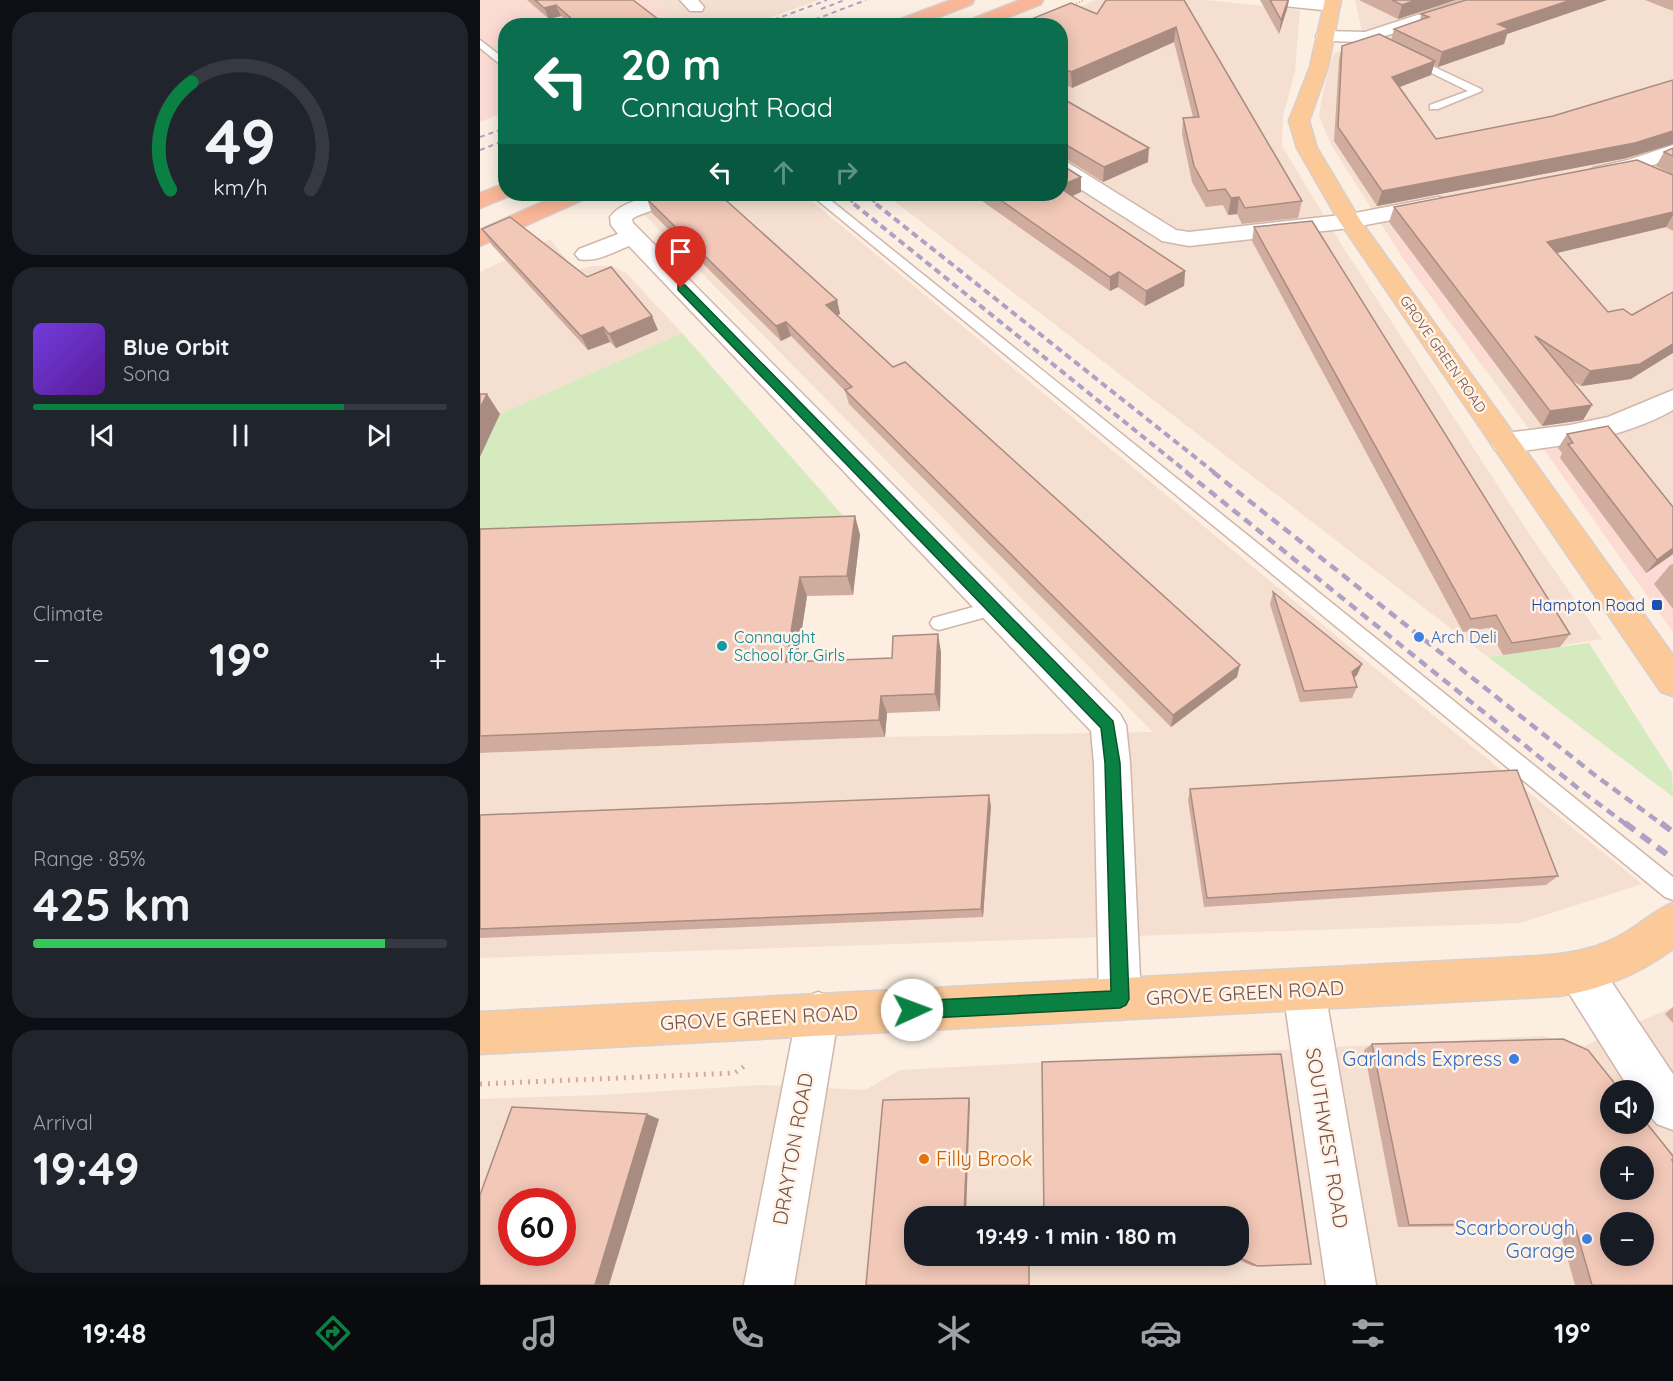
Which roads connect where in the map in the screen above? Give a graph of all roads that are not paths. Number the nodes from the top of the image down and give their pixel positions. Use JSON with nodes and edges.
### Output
{"nodes":[{"id":1,"x":966,"y":0,"type":"edge"},
{"id":2,"x":1035,"y":0,"type":"edge"},
{"id":3,"x":1274,"y":0,"type":"edge"},
{"id":4,"x":1480,"y":0,"type":"edge"},
{"id":5,"x":1332,"y":3,"type":"edge"},
{"id":6,"x":920,"y":18,"type":"edge"},
{"id":7,"x":990,"y":18,"type":"edge"},
{"id":8,"x":1325,"y":36,"type":"junction"},
{"id":9,"x":480,"y":43,"type":"edge"},
{"id":10,"x":1405,"y":57,"type":"edge"},
{"id":11,"x":498,"y":59,"type":"edge"},
{"id":12,"x":1434,"y":108,"type":"dead end"},
{"id":13,"x":1673,"y":151,"type":"edge"},
{"id":14,"x":1633,"y":165,"type":"junction"},
{"id":15,"x":1068,"y":171,"type":"edge"},
{"id":16,"x":1653,"y":176,"type":"edge"},
{"id":17,"x":1576,"y":177,"type":"edge"},
{"id":18,"x":498,"y":193,"type":"edge"},
{"id":19,"x":1463,"y":199,"type":"edge"},
{"id":20,"x":480,"y":201,"type":"edge"},
{"id":21,"x":562,"y":201,"type":"edge"},
{"id":22,"x":656,"y":201,"type":"edge"},
{"id":23,"x":825,"y":201,"type":"edge"},
{"id":24,"x":1350,"y":221,"type":"junction"},
{"id":25,"x":632,"y":237,"type":"junction"},
{"id":26,"x":480,"y":239,"type":"edge"},
{"id":27,"x":587,"y":254,"type":"dead end"},
{"id":28,"x":1673,"y":399,"type":"edge"},
{"id":29,"x":1505,"y":443,"type":"junction"},
{"id":30,"x":995,"y":608,"type":"junction"},
{"id":31,"x":939,"y":623,"type":"dead end"},
{"id":32,"x":1673,"y":682,"type":"edge"},
{"id":33,"x":1673,"y":890,"type":"edge"},
{"id":34,"x":1673,"y":923,"type":"edge"},
{"id":35,"x":1580,"y":972,"type":"junction"},
{"id":36,"x":1304,"y":991,"type":"junction"},
{"id":37,"x":1120,"y":999,"type":"junction"},
{"id":38,"x":818,"y":1013,"type":"junction"},
{"id":39,"x":480,"y":1033,"type":"edge"},
{"id":40,"x":1673,"y":1108,"type":"edge"},
{"id":41,"x":769,"y":1285,"type":"edge"},
{"id":42,"x":1351,"y":1285,"type":"edge"}],
"edges":[{"from":1,"to":6,"type":"highway"},
{"from":2,"to":7,"type":"highway"},
{"from":3,"to":5,"type":"street"},
{"from":4,"to":8,"type":"street"},
{"from":5,"to":8,"type":"main road","name":"GROVE GREEN ROAD"},
{"from":8,"to":24,"type":"main road","name":"GROVE GREEN ROAD"},
{"from":9,"to":11,"type":"lane"},
{"from":10,"to":12,"type":"lane"},
{"from":13,"to":14,"type":"street"},
{"from":14,"to":16,"type":"street"},
{"from":14,"to":17,"type":"street"},
{"from":15,"to":24,"type":"street"},
{"from":18,"to":20,"type":"highway"},
{"from":19,"to":24,"type":"street"},
{"from":21,"to":26,"type":"highway"},
{"from":22,"to":25,"type":"street"},
{"from":23,"to":33,"type":"lane"},
{"from":24,"to":29,"type":"main road","name":"GROVE GREEN ROAD"},
{"from":25,"to":27,"type":"street"},
{"from":25,"to":30,"type":"street"},
{"from":28,"to":29,"type":"street"},
{"from":29,"to":32,"type":"main road","name":"GROVE GREEN ROAD"},
{"from":30,"to":31,"type":"lane"},
{"from":30,"to":37,"type":"street"},
{"from":34,"to":35,"type":"main road","name":"GROVE GREEN ROAD"},
{"from":35,"to":36,"type":"main road","name":"GROVE GREEN ROAD"},
{"from":35,"to":40,"type":"street"},
{"from":36,"to":37,"type":"main road","name":"GROVE GREEN ROAD"},
{"from":36,"to":42,"type":"street","name":"SOUTHWEST ROAD"},
{"from":37,"to":38,"type":"main road","name":"GROVE GREEN ROAD"},
{"from":38,"to":39,"type":"main road","name":"GROVE GREEN ROAD"},
{"from":38,"to":41,"type":"street","name":"DRAYTON ROAD"}]}
